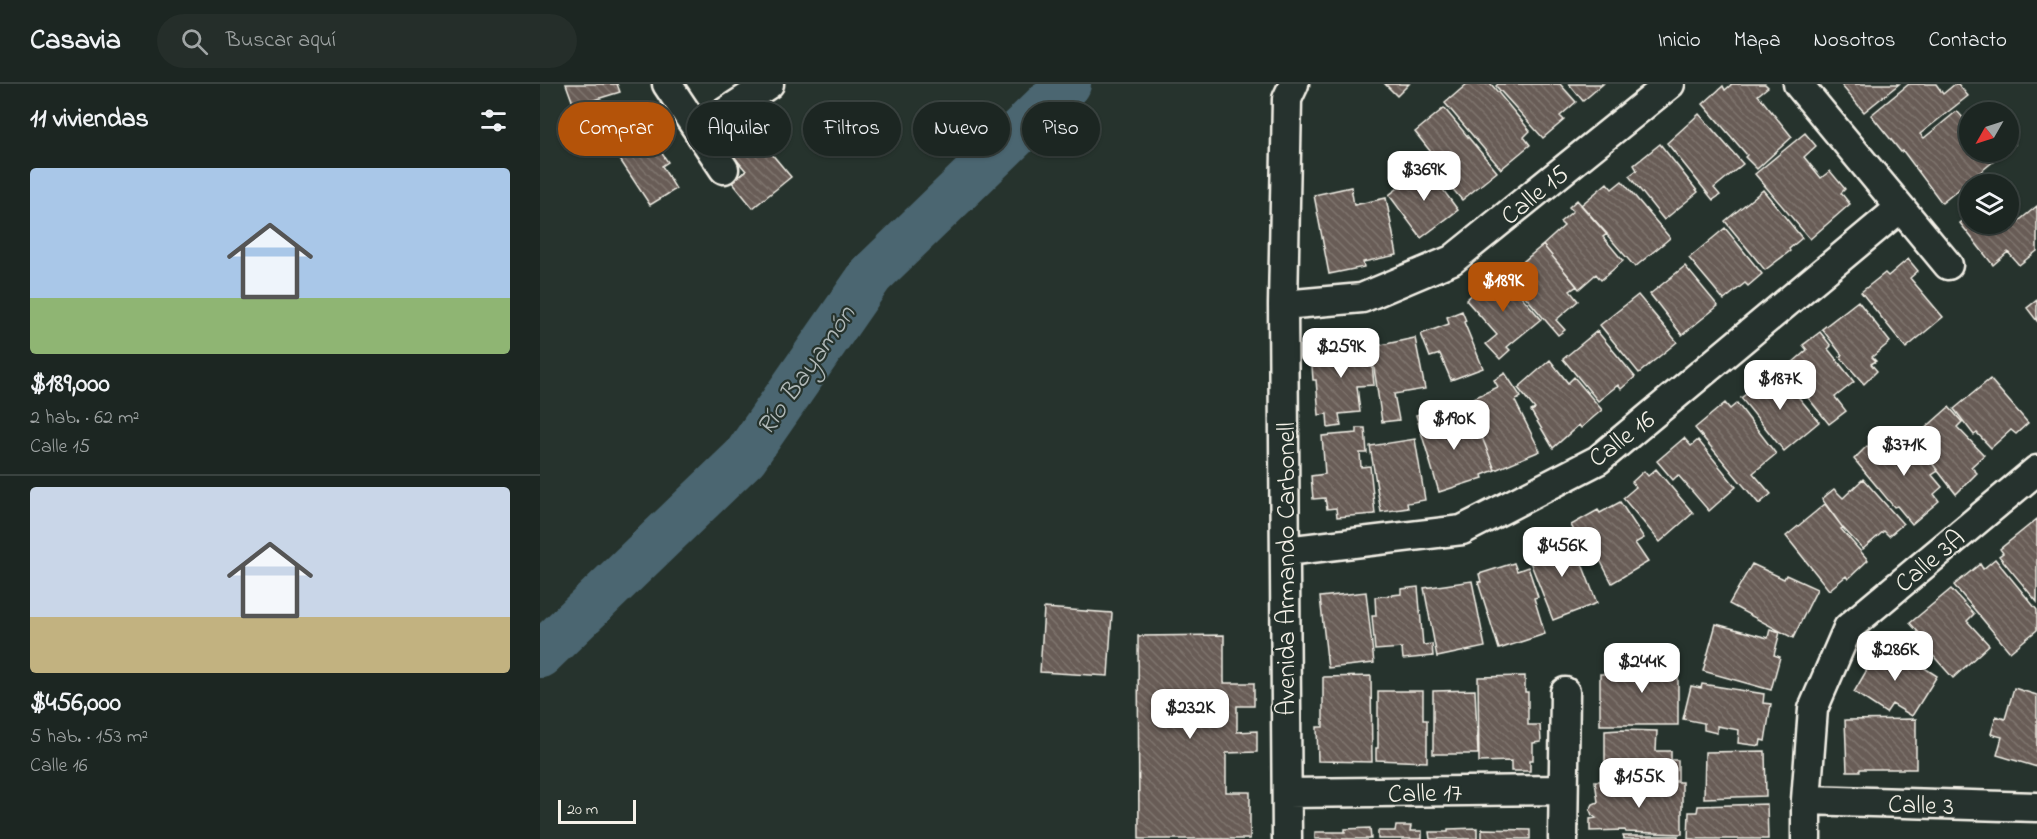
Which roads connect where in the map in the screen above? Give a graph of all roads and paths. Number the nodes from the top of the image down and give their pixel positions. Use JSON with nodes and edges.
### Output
{"nodes":[{"id":1,"x":667,"y":84,"type":"edge"},
{"id":2,"x":769,"y":84,"type":"edge"},
{"id":3,"x":1294,"y":84,"type":"edge"},
{"id":4,"x":1670,"y":84,"type":"edge"},
{"id":5,"x":1798,"y":84,"type":"edge"},
{"id":6,"x":741,"y":102,"type":"edge"},
{"id":7,"x":687,"y":114,"type":"edge"},
{"id":8,"x":715,"y":156,"type":"edge"},
{"id":9,"x":724,"y":169,"type":"dead end"},
{"id":10,"x":1900,"y":208,"type":"junction"},
{"id":11,"x":1948,"y":265,"type":"dead end"},
{"id":12,"x":1283,"y":305,"type":"junction"},
{"id":13,"x":2037,"y":470,"type":"edge"},
{"id":14,"x":1286,"y":551,"type":"junction"},
{"id":15,"x":1565,"y":692,"type":"dead end"},
{"id":16,"x":1563,"y":790,"type":"junction"},
{"id":17,"x":1287,"y":793,"type":"junction"},
{"id":18,"x":1806,"y":800,"type":"junction"},
{"id":19,"x":2037,"y":807,"type":"edge"},
{"id":20,"x":1287,"y":839,"type":"edge"},
{"id":21,"x":1563,"y":839,"type":"edge"},
{"id":22,"x":1806,"y":839,"type":"edge"}],
"edges":[{"from":1,"to":7,"type":"street"},
{"from":2,"to":6,"type":"street"},
{"from":3,"to":12,"type":"street","name":"Avenida Armando Carbonell"},
{"from":4,"to":12,"type":"street","name":"Calle 15"},
{"from":5,"to":10,"type":"street"},
{"from":8,"to":9,"type":"street"},
{"from":10,"to":11,"type":"street"},
{"from":10,"to":14,"type":"street","name":"Calle 16"},
{"from":12,"to":14,"type":"street","name":"Avenida Armando Carbonell"},
{"from":13,"to":18,"type":"street","name":"Calle 3A"},
{"from":14,"to":17,"type":"street","name":"Avenida Armando Carbonell"},
{"from":15,"to":16,"type":"street"},
{"from":16,"to":17,"type":"street","name":"Calle 17"},
{"from":16,"to":21,"type":"street"},
{"from":17,"to":20,"type":"street","name":"Avenida Armando Carbonell"},
{"from":18,"to":19,"type":"street","name":"Calle 3"},
{"from":18,"to":22,"type":"street","name":"Calle 3A"}]}
